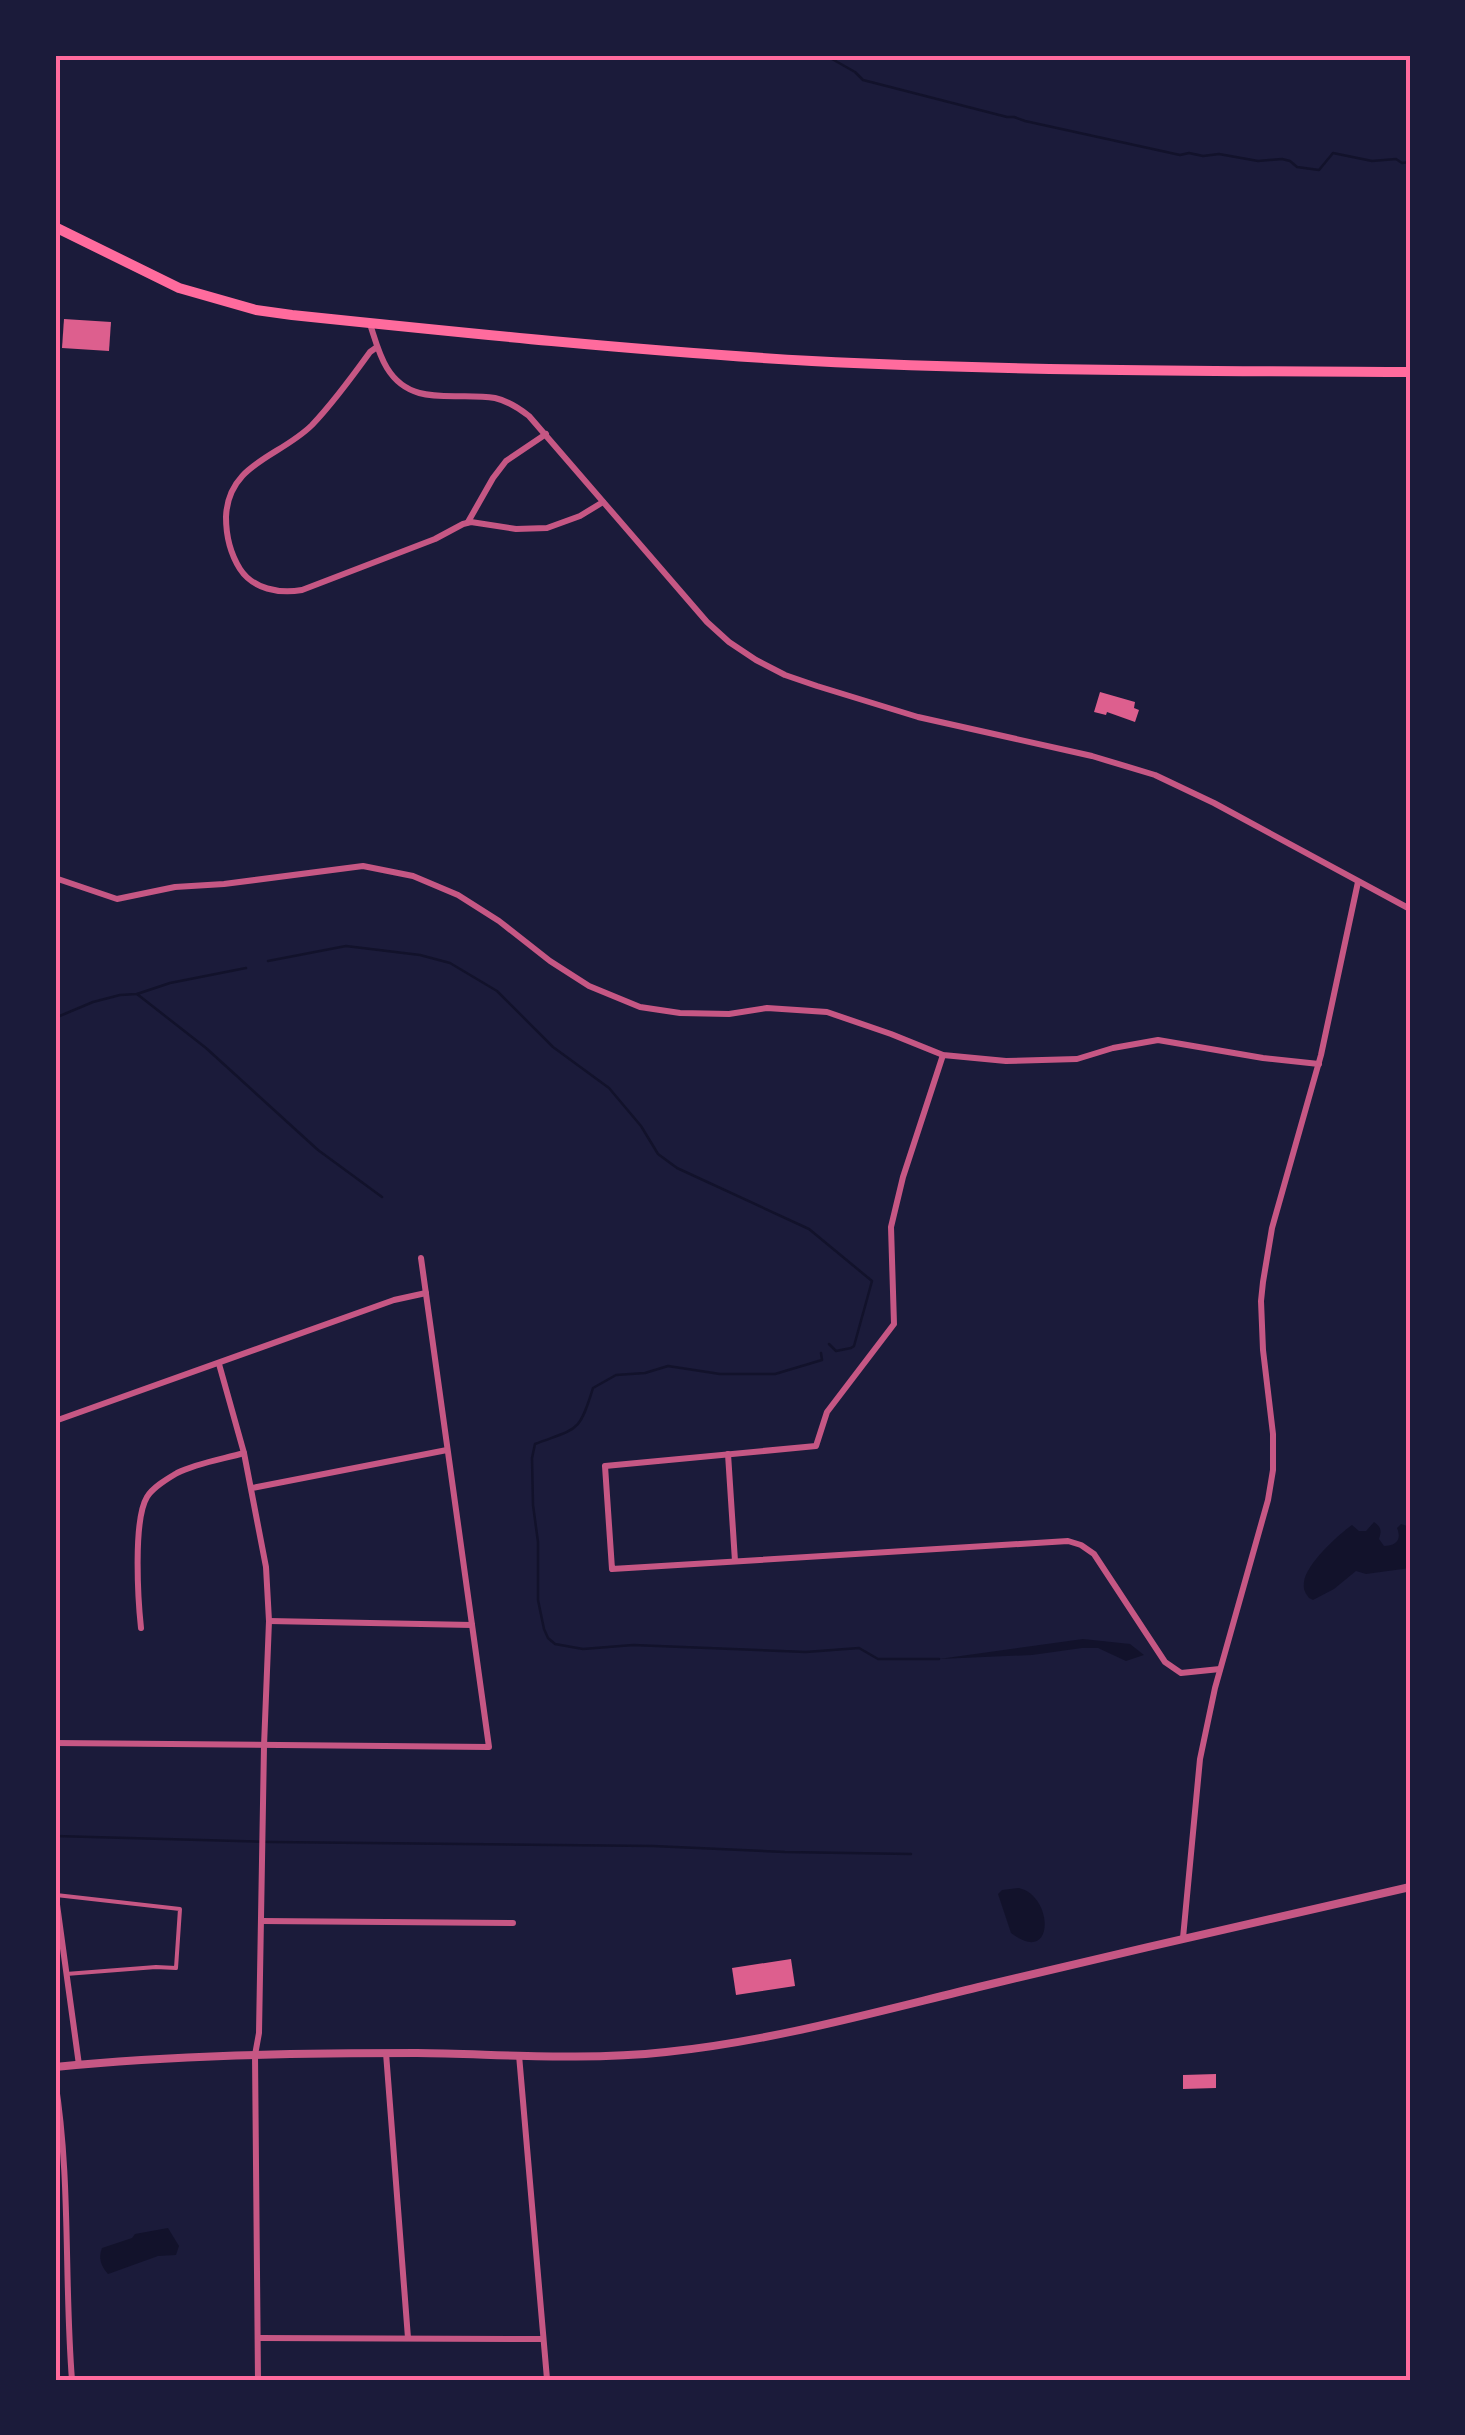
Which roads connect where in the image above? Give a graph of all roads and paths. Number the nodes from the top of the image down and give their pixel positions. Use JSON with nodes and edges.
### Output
{"nodes":[{"id":1,"x":55,"y":227,"type":"edge"},
{"id":2,"x":370,"y":323,"type":"junction"},
{"id":3,"x":378,"y":347,"type":"junction"},
{"id":4,"x":1410,"y":372,"type":"edge"},
{"id":5,"x":546,"y":434,"type":"junction"},
{"id":6,"x":604,"y":502,"type":"junction"},
{"id":7,"x":468,"y":523,"type":"junction"},
{"id":8,"x":55,"y":878,"type":"edge"},
{"id":9,"x":1358,"y":882,"type":"junction"},
{"id":10,"x":1410,"y":909,"type":"edge"},
{"id":11,"x":943,"y":1055,"type":"junction"},
{"id":12,"x":1318,"y":1064,"type":"junction"},
{"id":13,"x":421,"y":1258,"type":"dead end"},
{"id":14,"x":426,"y":1293,"type":"junction"},
{"id":15,"x":219,"y":1364,"type":"junction"},
{"id":16,"x":55,"y":1422,"type":"edge"},
{"id":17,"x":447,"y":1450,"type":"junction"},
{"id":18,"x":244,"y":1453,"type":"junction"},
{"id":19,"x":728,"y":1454,"type":"junction"},
{"id":20,"x":252,"y":1488,"type":"junction"},
{"id":21,"x":736,"y":1561,"type":"junction"},
{"id":22,"x":269,"y":1621,"type":"junction"},
{"id":23,"x":472,"y":1625,"type":"junction"},
{"id":24,"x":141,"y":1628,"type":"dead end"},
{"id":25,"x":1220,"y":1669,"type":"junction"},
{"id":26,"x":55,"y":1743,"type":"edge"},
{"id":27,"x":264,"y":1746,"type":"junction"},
{"id":28,"x":1410,"y":1887,"type":"edge"},
{"id":29,"x":55,"y":1893,"type":"edge"},
{"id":30,"x":262,"y":1921,"type":"junction"},
{"id":31,"x":513,"y":1922,"type":"dead end"},
{"id":32,"x":1183,"y":1938,"type":"junction"},
{"id":33,"x":66,"y":1974,"type":"junction"},
{"id":34,"x":255,"y":2054,"type":"junction"},
{"id":35,"x":386,"y":2054,"type":"junction"},
{"id":36,"x":518,"y":2055,"type":"junction"},
{"id":37,"x":79,"y":2065,"type":"junction"},
{"id":38,"x":55,"y":2067,"type":"edge"},
{"id":39,"x":55,"y":2080,"type":"edge"},
{"id":40,"x":258,"y":2338,"type":"junction"},
{"id":41,"x":408,"y":2338,"type":"junction"},
{"id":42,"x":542,"y":2339,"type":"junction"},
{"id":43,"x":547,"y":2379,"type":"edge"},
{"id":44,"x":72,"y":2380,"type":"edge"},
{"id":45,"x":258,"y":2380,"type":"edge"}],
"edges":[{"from":1,"to":2,"type":"main road"},
{"from":2,"to":3,"type":"street"},
{"from":2,"to":4,"type":"main road"},
{"from":3,"to":5,"type":"street"},
{"from":3,"to":7,"type":"street"},
{"from":5,"to":6,"type":"street"},
{"from":5,"to":7,"type":"street"},
{"from":6,"to":7,"type":"street"},
{"from":6,"to":9,"type":"street"},
{"from":8,"to":11,"type":"street"},
{"from":9,"to":10,"type":"street"},
{"from":9,"to":12,"type":"street"},
{"from":11,"to":12,"type":"street"},
{"from":11,"to":19,"type":"street"},
{"from":12,"to":25,"type":"street"},
{"from":13,"to":14,"type":"street"},
{"from":14,"to":15,"type":"street"},
{"from":14,"to":17,"type":"street"},
{"from":15,"to":16,"type":"street"},
{"from":15,"to":18,"type":"street"},
{"from":17,"to":20,"type":"street"},
{"from":17,"to":23,"type":"street"},
{"from":18,"to":20,"type":"street"},
{"from":18,"to":24,"type":"street"},
{"from":19,"to":21,"type":"street"},
{"from":19,"to":21,"type":"street"},
{"from":20,"to":22,"type":"street"},
{"from":21,"to":25,"type":"street"},
{"from":22,"to":23,"type":"street"},
{"from":22,"to":27,"type":"street"},
{"from":23,"to":27,"type":"street"},
{"from":25,"to":32,"type":"street"},
{"from":26,"to":27,"type":"street"},
{"from":27,"to":30,"type":"street"},
{"from":28,"to":32,"type":"street"},
{"from":29,"to":33,"type":"street"},
{"from":29,"to":33,"type":"lane"},
{"from":30,"to":31,"type":"street"},
{"from":30,"to":34,"type":"street"},
{"from":32,"to":36,"type":"street"},
{"from":33,"to":37,"type":"street"},
{"from":34,"to":35,"type":"street"},
{"from":34,"to":37,"type":"street"},
{"from":34,"to":40,"type":"street"},
{"from":35,"to":36,"type":"street"},
{"from":35,"to":41,"type":"street"},
{"from":36,"to":42,"type":"street"},
{"from":37,"to":38,"type":"street"},
{"from":39,"to":44,"type":"street"},
{"from":40,"to":41,"type":"street"},
{"from":40,"to":45,"type":"street"},
{"from":41,"to":42,"type":"street"},
{"from":42,"to":43,"type":"street"}]}
